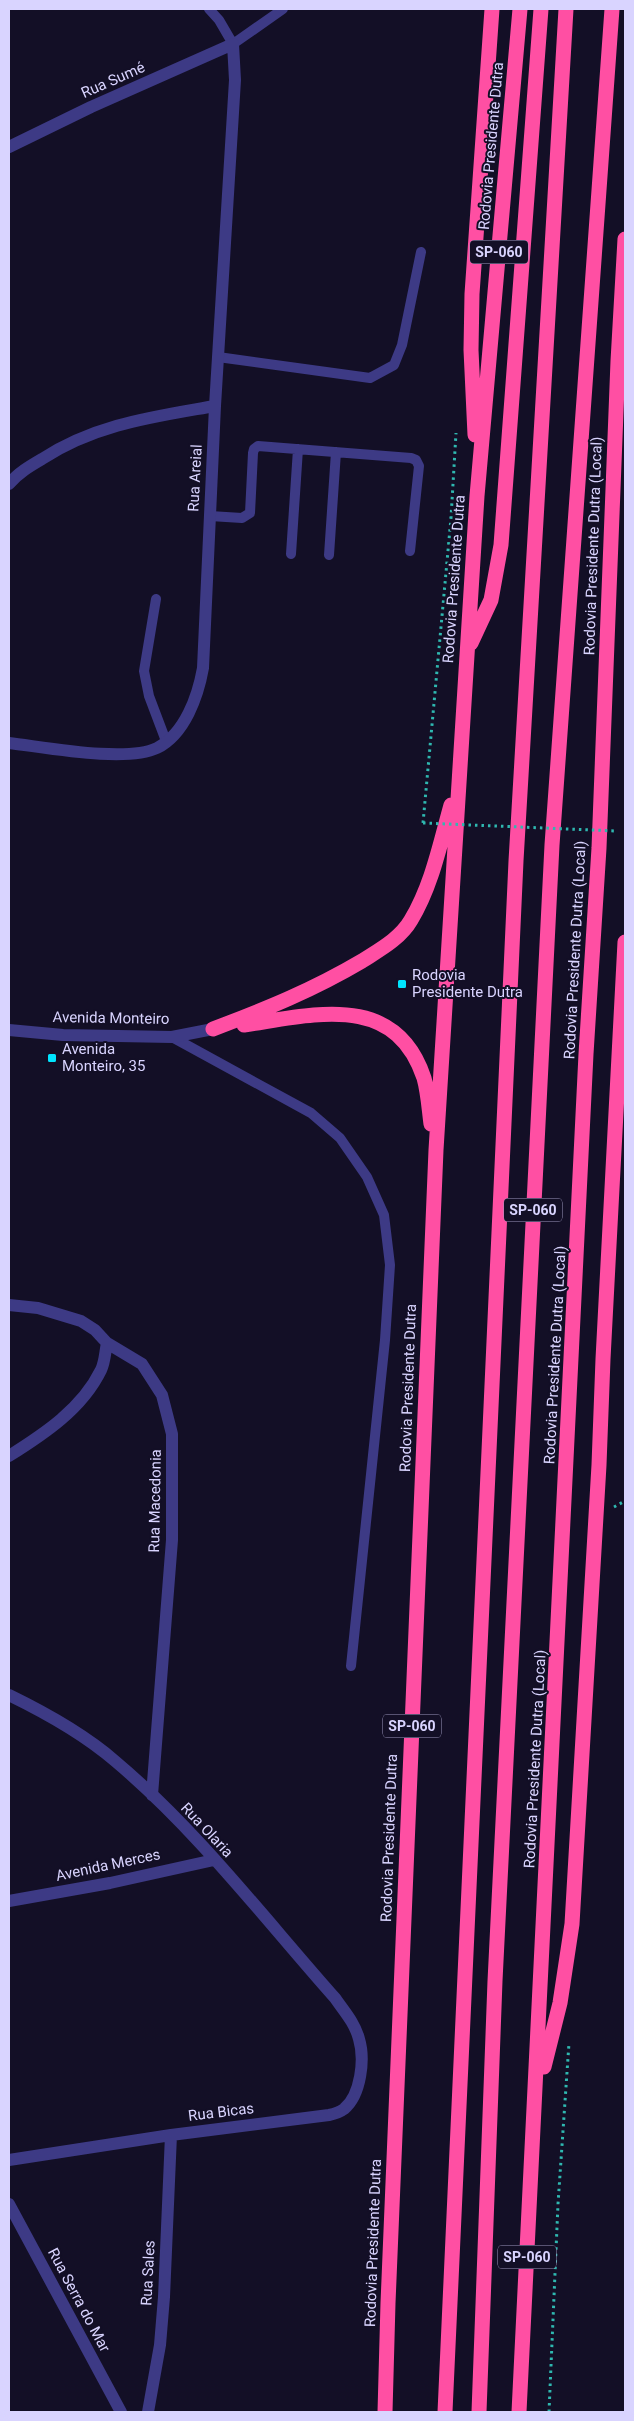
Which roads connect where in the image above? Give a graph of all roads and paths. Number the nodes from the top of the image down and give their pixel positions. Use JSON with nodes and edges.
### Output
{"nodes":[{"id":1,"x":209,"y":9,"type":"edge"},
{"id":2,"x":282,"y":9,"type":"edge"},
{"id":3,"x":492,"y":9,"type":"edge"},
{"id":4,"x":520,"y":9,"type":"edge"},
{"id":5,"x":541,"y":9,"type":"edge"},
{"id":6,"x":566,"y":9,"type":"edge"},
{"id":7,"x":612,"y":9,"type":"edge"},
{"id":8,"x":233,"y":44,"type":"junction"},
{"id":9,"x":9,"y":147,"type":"edge"},
{"id":10,"x":625,"y":239,"type":"edge"},
{"id":11,"x":421,"y":252,"type":"dead end"},
{"id":12,"x":218,"y":357,"type":"junction"},
{"id":13,"x":618,"y":360,"type":"junction"},
{"id":14,"x":215,"y":406,"type":"junction"},
{"id":15,"x":625,"y":421,"type":"edge"},
{"id":16,"x":298,"y":449,"type":"junction"},
{"id":17,"x":336,"y":452,"type":"junction"},
{"id":18,"x":9,"y":484,"type":"edge"},
{"id":19,"x":478,"y":496,"type":"junction"},
{"id":20,"x":210,"y":516,"type":"junction"},
{"id":21,"x":410,"y":551,"type":"dead end"},
{"id":22,"x":291,"y":554,"type":"dead end"},
{"id":23,"x":329,"y":555,"type":"dead end"},
{"id":24,"x":156,"y":599,"type":"dead end"},
{"id":25,"x":467,"y":651,"type":"junction"},
{"id":26,"x":434,"y":706,"type":"dead end"},
{"id":27,"x":166,"y":740,"type":"junction"},
{"id":28,"x":9,"y":743,"type":"edge"},
{"id":29,"x":458,"y":781,"type":"junction"},
{"id":30,"x":616,"y":831,"type":"dead end"},
{"id":31,"x":625,"y":942,"type":"edge"},
{"id":32,"x":9,"y":1030,"type":"edge"},
{"id":33,"x":213,"y":1030,"type":"junction"},
{"id":34,"x":172,"y":1037,"type":"junction"},
{"id":35,"x":622,"y":1069,"type":"edge"},
{"id":36,"x":436,"y":1150,"type":"junction"},
{"id":37,"x":9,"y":1305,"type":"edge"},
{"id":38,"x":107,"y":1343,"type":"junction"},
{"id":39,"x":9,"y":1456,"type":"edge"},
{"id":40,"x":351,"y":1666,"type":"dead end"},
{"id":41,"x":9,"y":1695,"type":"edge"},
{"id":42,"x":152,"y":1795,"type":"junction"},
{"id":43,"x":214,"y":1860,"type":"junction"},
{"id":44,"x":9,"y":1901,"type":"edge"},
{"id":45,"x":352,"y":2021,"type":"joint"},
{"id":46,"x":535,"y":2102,"type":"junction"},
{"id":47,"x":171,"y":2135,"type":"junction"},
{"id":48,"x":9,"y":2160,"type":"edge"},
{"id":49,"x":9,"y":2204,"type":"edge"},
{"id":50,"x":388,"y":2303,"type":"junction"},
{"id":51,"x":122,"y":2412,"type":"edge"},
{"id":52,"x":148,"y":2412,"type":"edge"},
{"id":53,"x":376,"y":2412,"type":"edge"},
{"id":54,"x":385,"y":2412,"type":"edge"},
{"id":55,"x":445,"y":2412,"type":"edge"},
{"id":56,"x":479,"y":2412,"type":"edge"},
{"id":57,"x":519,"y":2412,"type":"edge"}],
"edges":[{"from":1,"to":8,"type":"lane"},
{"from":2,"to":8,"type":"lane"},
{"from":3,"to":19,"type":"highway"},
{"from":4,"to":19,"type":"highway","name":"Rodovia Presidente Dutra","number":"SP-060"},
{"from":5,"to":25,"type":"highway"},
{"from":6,"to":55,"type":"highway","number":"SP-060"},
{"from":7,"to":56,"type":"highway","number":"SP-060"},
{"from":8,"to":9,"type":"street","name":"Rua Sumé"},
{"from":8,"to":12,"type":"street","name":"Rua Areial"},
{"from":10,"to":13,"type":"highway","name":"Rodovia Presidente Dutra (Local)","number":"SP-060"},
{"from":11,"to":12,"type":"lane"},
{"from":12,"to":14,"type":"street","name":"Rua Areial"},
{"from":13,"to":15,"type":"highway"},
{"from":13,"to":46,"type":"highway","name":"Rodovia Presidente Dutra (Local)","number":"SP-060"},
{"from":14,"to":18,"type":"street"},
{"from":14,"to":20,"type":"street","name":"Rua Areial"},
{"from":16,"to":17,"type":"lane"},
{"from":16,"to":20,"type":"lane"},
{"from":16,"to":22,"type":"lane"},
{"from":17,"to":21,"type":"lane"},
{"from":17,"to":23,"type":"lane"},
{"from":19,"to":25,"type":"highway","name":"Rodovia Presidente Dutra","number":"SP-060"},
{"from":20,"to":27,"type":"street","name":"Rua Areial"},
{"from":24,"to":27,"type":"lane"},
{"from":25,"to":29,"type":"highway","name":"Rodovia Presidente Dutra","number":"SP-060"},
{"from":26,"to":30,"type":"path","bridge":true},
{"from":27,"to":28,"type":"street","name":"Rua Areial"},
{"from":29,"to":33,"type":"highway"},
{"from":29,"to":36,"type":"highway","name":"Rodovia Presidente Dutra","number":"SP-060"},
{"from":31,"to":35,"type":"highway"},
{"from":32,"to":34,"type":"street","name":"Avenida Monteiro"},
{"from":33,"to":34,"type":"street","name":"Avenida Monteiro"},
{"from":33,"to":36,"type":"highway"},
{"from":34,"to":40,"type":"lane"},
{"from":35,"to":46,"type":"highway"},
{"from":36,"to":50,"type":"highway","name":"Rodovia Presidente Dutra","number":"SP-060"},
{"from":37,"to":38,"type":"street","name":"Rua Macedonia"},
{"from":38,"to":39,"type":"street"},
{"from":38,"to":42,"type":"street","name":"Rua Macedonia"},
{"from":41,"to":42,"type":"street","name":"Rua Olaria"},
{"from":42,"to":43,"type":"street","name":"Rua Olaria"},
{"from":43,"to":44,"type":"street","name":"Avenida Merces"},
{"from":43,"to":45,"type":"street","name":"Rua Olaria"},
{"from":45,"to":47,"type":"street","name":"Rua Bicas"},
{"from":46,"to":57,"type":"highway","name":"Rodovia Presidente Dutra (Local)","number":"SP-060"},
{"from":47,"to":48,"type":"street","name":"Rua Bicas"},
{"from":47,"to":52,"type":"street","name":"Rua Sales"},
{"from":49,"to":51,"type":"street","name":"Rua Serra do Mar"},
{"from":50,"to":53,"type":"highway"},
{"from":50,"to":54,"type":"highway","name":"Rodovia Presidente Dutra","number":"SP-060"}]}
